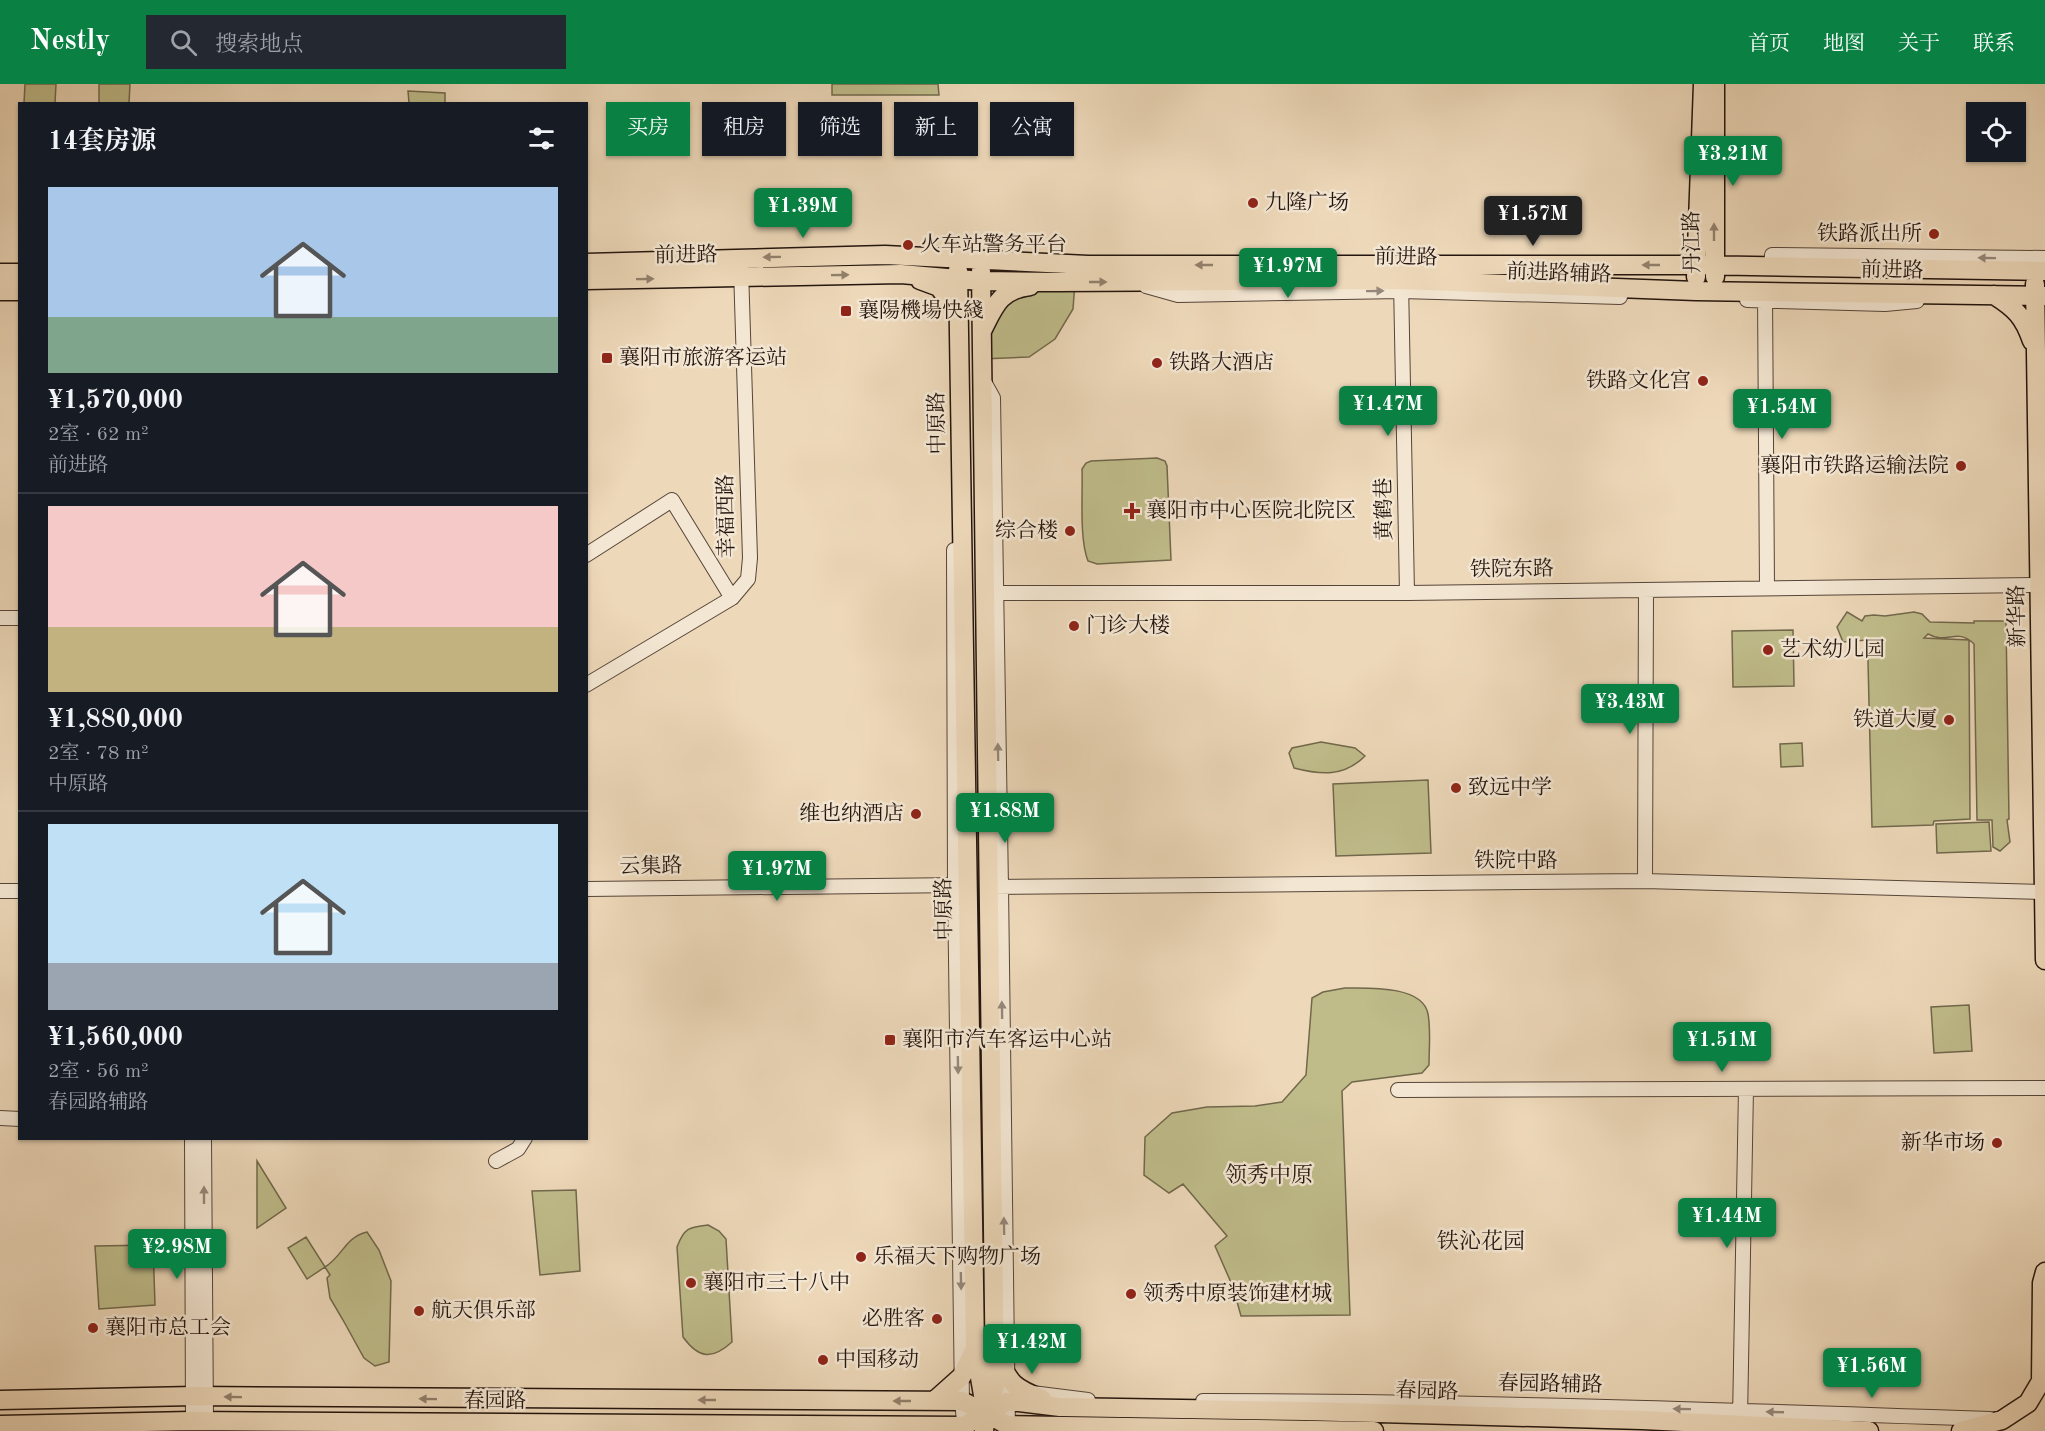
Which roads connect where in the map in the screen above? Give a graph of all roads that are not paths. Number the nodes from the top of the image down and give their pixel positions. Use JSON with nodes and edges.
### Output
{"nodes":[{"id":1,"x":1703,"y":84,"type":"edge"},
{"id":2,"x":1715,"y":84,"type":"edge"},
{"id":3,"x":741,"y":258,"type":"junction"},
{"id":4,"x":958,"y":259,"type":"junction"},
{"id":5,"x":980,"y":260,"type":"junction"},
{"id":6,"x":588,"y":263,"type":"edge"},
{"id":7,"x":1705,"y":265,"type":"junction"},
{"id":8,"x":2042,"y":266,"type":"edge"},
{"id":9,"x":0,"y":273,"type":"edge"},
{"id":10,"x":18,"y":273,"type":"edge"},
{"id":11,"x":901,"y":274,"type":"junction"},
{"id":12,"x":741,"y":277,"type":"junction"},
{"id":13,"x":958,"y":279,"type":"junction"},
{"id":14,"x":588,"y":280,"type":"edge"},
{"id":15,"x":981,"y":281,"type":"junction"},
{"id":16,"x":1057,"y":282,"type":"junction"},
{"id":17,"x":1401,"y":285,"type":"junction"},
{"id":18,"x":0,"y":291,"type":"edge"},
{"id":19,"x":18,"y":291,"type":"edge"},
{"id":20,"x":1696,"y":291,"type":"junction"},
{"id":21,"x":1716,"y":291,"type":"junction"},
{"id":22,"x":1992,"y":295,"type":"junction"},
{"id":23,"x":1765,"y":296,"type":"junction"},
{"id":24,"x":2040,"y":296,"type":"edge"},
{"id":25,"x":959,"y":316,"type":"junction"},
{"id":26,"x":982,"y":331,"type":"junction"},
{"id":27,"x":2036,"y":352,"type":"junction"},
{"id":28,"x":588,"y":554,"type":"edge"},
{"id":29,"x":2040,"y":585,"type":"junction"},
{"id":30,"x":1767,"y":588,"type":"junction"},
{"id":31,"x":1646,"y":590,"type":"junction"},
{"id":32,"x":989,"y":593,"type":"junction"},
{"id":33,"x":1407,"y":593,"type":"junction"},
{"id":34,"x":732,"y":598,"type":"junction"},
{"id":35,"x":0,"y":618,"type":"edge"},
{"id":36,"x":18,"y":618,"type":"edge"},
{"id":37,"x":588,"y":683,"type":"edge"},
{"id":38,"x":1645,"y":881,"type":"junction"},
{"id":39,"x":961,"y":885,"type":"junction"},
{"id":40,"x":994,"y":887,"type":"junction"},
{"id":41,"x":588,"y":889,"type":"edge"},
{"id":42,"x":0,"y":891,"type":"edge"},
{"id":43,"x":18,"y":891,"type":"edge"},
{"id":44,"x":2044,"y":892,"type":"edge"},
{"id":45,"x":2045,"y":960,"type":"edge"},
{"id":46,"x":2045,"y":1088,"type":"edge"},
{"id":47,"x":1746,"y":1089,"type":"junction"},
{"id":48,"x":1398,"y":1090,"type":"dead end"},
{"id":49,"x":0,"y":1118,"type":"edge"},
{"id":50,"x":18,"y":1119,"type":"edge"},
{"id":51,"x":192,"y":1140,"type":"edge"},
{"id":52,"x":204,"y":1140,"type":"edge"},
{"id":53,"x":524,"y":1140,"type":"edge"},
{"id":54,"x":496,"y":1161,"type":"dead end"},
{"id":55,"x":2045,"y":1272,"type":"edge"},
{"id":56,"x":975,"y":1347,"type":"junction"},
{"id":57,"x":994,"y":1353,"type":"junction"},
{"id":58,"x":1006,"y":1374,"type":"junction"},
{"id":59,"x":962,"y":1376,"type":"junction"},
{"id":60,"x":1025,"y":1392,"type":"junction"},
{"id":61,"x":200,"y":1396,"type":"junction"},
{"id":62,"x":0,"y":1400,"type":"edge"},
{"id":63,"x":44,"y":1400,"type":"junction"},
{"id":64,"x":934,"y":1401,"type":"junction"},
{"id":65,"x":962,"y":1401,"type":"junction"},
{"id":66,"x":1007,"y":1402,"type":"junction"},
{"id":67,"x":1060,"y":1407,"type":"junction"},
{"id":68,"x":1740,"y":1418,"type":"junction"},
{"id":69,"x":2002,"y":1420,"type":"junction"},
{"id":70,"x":200,"y":1421,"type":"junction"},
{"id":71,"x":985,"y":1422,"type":"edge"},
{"id":72,"x":0,"y":1425,"type":"edge"},
{"id":73,"x":522,"y":1427,"type":"edge"},
{"id":74,"x":42,"y":1428,"type":"edge"},
{"id":75,"x":1007,"y":1428,"type":"edge"},
{"id":76,"x":1040,"y":1428,"type":"edge"},
{"id":77,"x":937,"y":1429,"type":"edge"},
{"id":78,"x":964,"y":1429,"type":"edge"},
{"id":79,"x":1307,"y":1430,"type":"edge"},
{"id":80,"x":990,"y":1431,"type":"edge"},
{"id":81,"x":1374,"y":1431,"type":"edge"},
{"id":82,"x":1869,"y":1431,"type":"edge"},
{"id":83,"x":1961,"y":1431,"type":"edge"}],
"edges":[{"from":1,"to":7,"type":"main road","name":"丹江路"},
{"from":7,"to":2,"type":"main road","name":"丹江路","one_way":true},
{"from":4,"to":3,"type":"main road","name":"前进路","one_way":true},
{"from":3,"to":6,"type":"main road","name":"前进路"},
{"from":3,"to":12,"type":"street","name":"幸福西路"},
{"from":4,"to":5,"type":"main road","name":"前进路"},
{"from":4,"to":13,"type":"main road","name":"中原路"},
{"from":7,"to":5,"type":"main road","name":"前进路","one_way":true},
{"from":5,"to":15,"type":"main road","name":"中原路"},
{"from":8,"to":7,"type":"main road","name":"前进路","one_way":true},
{"from":7,"to":20,"type":"main road","name":"丹江路"},
{"from":7,"to":21,"type":"main road","name":"丹江路"},
{"from":8,"to":24,"type":"main road","name":"新华路"},
{"from":9,"to":10,"type":"main road"},
{"from":12,"to":11,"type":"main road","name":"前进路","one_way":true},
{"from":11,"to":13,"type":"main road","name":"前进路"},
{"from":11,"to":25,"type":"main road"},
{"from":14,"to":12,"type":"main road","name":"前进路","one_way":true},
{"from":12,"to":34,"type":"street","name":"幸福西路"},
{"from":13,"to":15,"type":"main road","name":"前进路"},
{"from":13,"to":25,"type":"main road","name":"中原路"},
{"from":15,"to":16,"type":"main road","name":"前进路"},
{"from":15,"to":26,"type":"main road","name":"中原路"},
{"from":16,"to":17,"type":"main road","name":"前进路","one_way":true},
{"from":16,"to":26,"type":"main road"},
{"from":17,"to":20,"type":"main road","name":"前进路"},
{"from":17,"to":23,"type":"street","name":"前进路辅路"},
{"from":17,"to":33,"type":"street","name":"黄鹤巷"},
{"from":18,"to":19,"type":"main road"},
{"from":20,"to":21,"type":"main road","name":"前进路"},
{"from":21,"to":23,"type":"main road","name":"前进路"},
{"from":22,"to":23,"type":"main road","name":"前进路"},
{"from":22,"to":24,"type":"main road","name":"前进路"},
{"from":22,"to":27,"type":"main road"},
{"from":23,"to":30,"type":"street"},
{"from":24,"to":27,"type":"main road","name":"新华路"},
{"from":25,"to":39,"type":"main road","name":"中原路"},
{"from":26,"to":32,"type":"main road","name":"中原路"},
{"from":27,"to":29,"type":"main road","name":"新华路"},
{"from":28,"to":34,"type":"street"},
{"from":29,"to":30,"type":"street","name":"铁院东路"},
{"from":29,"to":44,"type":"main road","name":"新华路"},
{"from":30,"to":31,"type":"street","name":"铁院东路"},
{"from":31,"to":33,"type":"street","name":"铁院东路"},
{"from":31,"to":38,"type":"street"},
{"from":32,"to":33,"type":"street","name":"铁院东路"},
{"from":40,"to":32,"type":"main road","name":"中原路","one_way":true},
{"from":34,"to":37,"type":"street","name":"幸福西路"},
{"from":35,"to":36,"type":"street"},
{"from":38,"to":40,"type":"street","name":"铁院中路"},
{"from":38,"to":44,"type":"street","name":"铁院中路"},
{"from":39,"to":41,"type":"street","name":"云集路"},
{"from":39,"to":56,"type":"main road","name":"中原路"},
{"from":39,"to":59,"type":"street","one_way":true},
{"from":40,"to":57,"type":"main road","name":"中原路"},
{"from":58,"to":40,"type":"street","one_way":true},
{"from":42,"to":43,"type":"street"},
{"from":44,"to":45,"type":"main road","name":"新华路"},
{"from":46,"to":47,"type":"street"},
{"from":47,"to":48,"type":"street"},
{"from":47,"to":68,"type":"street"},
{"from":49,"to":50,"type":"street"},
{"from":51,"to":61,"type":"street"},
{"from":61,"to":52,"type":"street","one_way":true},
{"from":53,"to":54,"type":"street"},
{"from":55,"to":69,"type":"main road"},
{"from":56,"to":59,"type":"main road"},
{"from":56,"to":71,"type":"main road","name":"中原路"},
{"from":57,"to":58,"type":"main road"},
{"from":57,"to":71,"type":"main road","name":"中原路"},
{"from":58,"to":60,"type":"main road"},
{"from":58,"to":66,"type":"street"},
{"from":59,"to":64,"type":"main road"},
{"from":59,"to":65,"type":"street"},
{"from":60,"to":67,"type":"main road"},
{"from":68,"to":60,"type":"street","name":"春园路辅路","one_way":true},
{"from":61,"to":63,"type":"main road","name":"春园路"},
{"from":64,"to":61,"type":"main road","name":"春园路","one_way":true},
{"from":61,"to":70,"type":"street"},
{"from":62,"to":63,"type":"main road","name":"春园路"},
{"from":63,"to":74,"type":"street"},
{"from":64,"to":65,"type":"main road","name":"春园路"},
{"from":65,"to":71,"type":"main road","name":"春园路"},
{"from":65,"to":78,"type":"street"},
{"from":66,"to":67,"type":"main road","name":"春园路"},
{"from":66,"to":71,"type":"main road"},
{"from":66,"to":75,"type":"street"},
{"from":67,"to":68,"type":"main road","name":"春园路"},
{"from":69,"to":68,"type":"street","name":"春园路辅路","one_way":true},
{"from":68,"to":82,"type":"main road","name":"春园路"},
{"from":69,"to":83,"type":"main road"},
{"from":70,"to":73,"type":"main road","name":"春园路"},
{"from":70,"to":74,"type":"main road","name":"春园路"},
{"from":71,"to":75,"type":"main road","name":"春园路"},
{"from":71,"to":78,"type":"main road"},
{"from":71,"to":80,"type":"main road","name":"中原路"},
{"from":72,"to":74,"type":"main road","name":"春园路"},
{"from":73,"to":77,"type":"main road","name":"春园路"},
{"from":75,"to":76,"type":"main road","name":"春园路"},
{"from":76,"to":79,"type":"main road","name":"春园路"},
{"from":77,"to":78,"type":"main road","name":"春园路"},
{"from":79,"to":81,"type":"main road","name":"春园路"}]}
